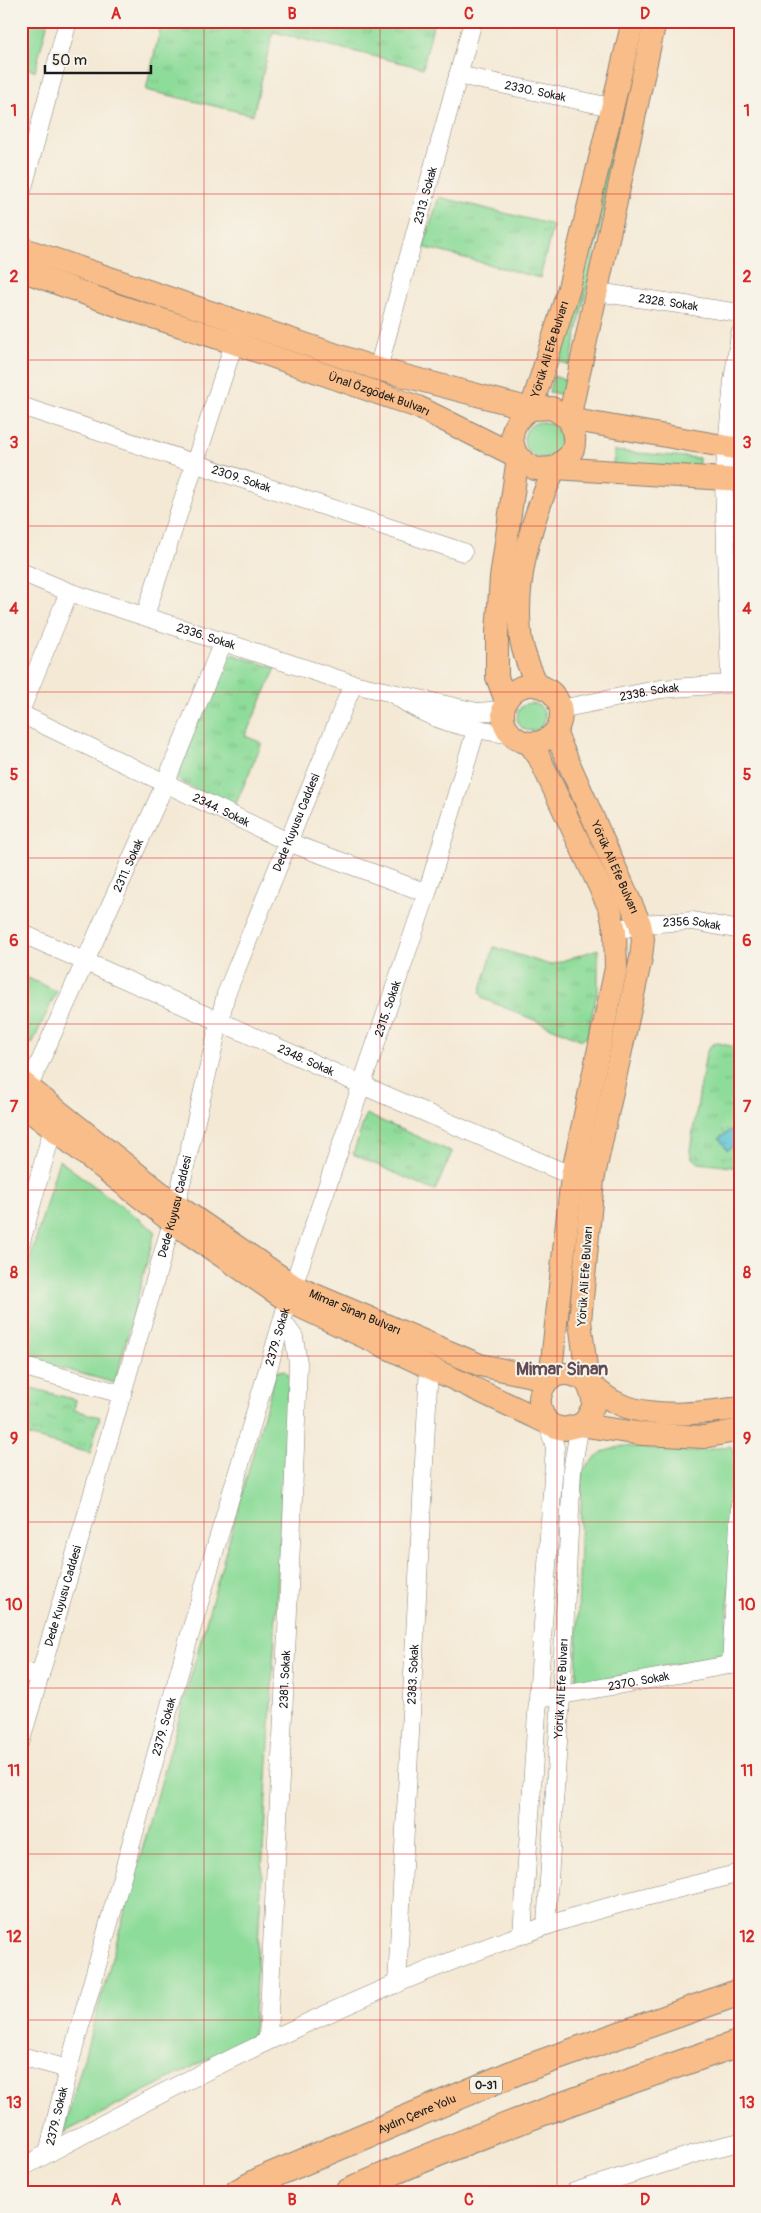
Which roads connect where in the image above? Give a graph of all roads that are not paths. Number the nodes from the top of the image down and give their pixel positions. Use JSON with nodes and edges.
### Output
{"nodes":[{"id":1,"x":68,"y":21,"type":"edge"},
{"id":2,"x":473,"y":21,"type":"edge"},
{"id":3,"x":633,"y":21,"type":"edge"},
{"id":4,"x":655,"y":21,"type":"edge"},
{"id":5,"x":458,"y":75,"type":"junction"},
{"id":6,"x":611,"y":107,"type":"junction"},
{"id":7,"x":21,"y":195,"type":"edge"},
{"id":8,"x":21,"y":248,"type":"edge"},
{"id":9,"x":21,"y":270,"type":"edge"},
{"id":10,"x":597,"y":292,"type":"junction"},
{"id":11,"x":740,"y":313,"type":"edge"},
{"id":12,"x":237,"y":333,"type":"junction"},
{"id":13,"x":740,"y":334,"type":"edge"},
{"id":14,"x":378,"y":369,"type":"junction"},
{"id":15,"x":21,"y":406,"type":"edge"},
{"id":16,"x":531,"y":409,"type":"junction"},
{"id":17,"x":569,"y":419,"type":"junction"},
{"id":18,"x":733,"y":449,"type":"edge"},
{"id":19,"x":518,"y":457,"type":"junction"},
{"id":20,"x":194,"y":462,"type":"junction"},
{"id":21,"x":555,"y":468,"type":"junction"},
{"id":22,"x":732,"y":480,"type":"edge"},
{"id":23,"x":463,"y":552,"type":"dead end"},
{"id":24,"x":21,"y":572,"type":"edge"},
{"id":25,"x":69,"y":592,"type":"junction"},
{"id":26,"x":144,"y":616,"type":"junction"},
{"id":27,"x":224,"y":642,"type":"junction"},
{"id":28,"x":735,"y":683,"type":"edge"},
{"id":29,"x":353,"y":684,"type":"junction"},
{"id":30,"x":538,"y":686,"type":"junction"},
{"id":31,"x":394,"y":695,"type":"junction"},
{"id":32,"x":505,"y":705,"type":"junction"},
{"id":33,"x":21,"y":709,"type":"edge"},
{"id":34,"x":560,"y":709,"type":"junction"},
{"id":35,"x":21,"y":714,"type":"edge"},
{"id":36,"x":476,"y":730,"type":"junction"},
{"id":37,"x":554,"y":732,"type":"junction"},
{"id":38,"x":520,"y":739,"type":"junction"},
{"id":39,"x":165,"y":784,"type":"junction"},
{"id":40,"x":288,"y":842,"type":"junction"},
{"id":41,"x":427,"y":893,"type":"junction"},
{"id":42,"x":640,"y":924,"type":"junction"},
{"id":43,"x":740,"y":930,"type":"edge"},
{"id":44,"x":615,"y":931,"type":"junction"},
{"id":45,"x":21,"y":933,"type":"edge"},
{"id":46,"x":86,"y":963,"type":"junction"},
{"id":47,"x":220,"y":1020,"type":"junction"},
{"id":48,"x":362,"y":1085,"type":"junction"},
{"id":49,"x":24,"y":1090,"type":"edge"},
{"id":50,"x":56,"y":1118,"type":"junction"},
{"id":51,"x":583,"y":1178,"type":"junction"},
{"id":52,"x":174,"y":1213,"type":"junction"},
{"id":53,"x":21,"y":1242,"type":"edge"},
{"id":54,"x":288,"y":1303,"type":"junction"},
{"id":55,"x":21,"y":1366,"type":"edge"},
{"id":56,"x":429,"y":1366,"type":"junction"},
{"id":57,"x":550,"y":1380,"type":"junction"},
{"id":58,"x":588,"y":1384,"type":"junction"},
{"id":59,"x":122,"y":1394,"type":"junction"},
{"id":60,"x":740,"y":1408,"type":"edge"},
{"id":61,"x":547,"y":1421,"type":"junction"},
{"id":62,"x":580,"y":1425,"type":"junction"},
{"id":63,"x":740,"y":1430,"type":"edge"},
{"id":64,"x":740,"y":1505,"type":"edge"},
{"id":65,"x":737,"y":1582,"type":"edge"},
{"id":66,"x":735,"y":1664,"type":"edge"},
{"id":67,"x":21,"y":1671,"type":"edge"},
{"id":68,"x":40,"y":1676,"type":"junction"},
{"id":69,"x":28,"y":1694,"type":"edge"},
{"id":70,"x":561,"y":1696,"type":"junction"},
{"id":71,"x":538,"y":1699,"type":"junction"},
{"id":72,"x":21,"y":1740,"type":"edge"},
{"id":73,"x":740,"y":1873,"type":"edge"},
{"id":74,"x":546,"y":1926,"type":"junction"},
{"id":75,"x":522,"y":1935,"type":"junction"},
{"id":76,"x":397,"y":1984,"type":"junction"},
{"id":77,"x":740,"y":1992,"type":"edge"},
{"id":78,"x":268,"y":2040,"type":"junction"},
{"id":79,"x":740,"y":2043,"type":"edge"},
{"id":80,"x":21,"y":2056,"type":"edge"},
{"id":81,"x":68,"y":2069,"type":"junction"},
{"id":82,"x":740,"y":2142,"type":"edge"},
{"id":83,"x":48,"y":2153,"type":"junction"},
{"id":84,"x":21,"y":2168,"type":"edge"},
{"id":85,"x":238,"y":2192,"type":"edge"},
{"id":86,"x":348,"y":2192,"type":"edge"},
{"id":87,"x":574,"y":2192,"type":"edge"}],
"edges":[{"from":1,"to":7,"type":"street"},
{"from":2,"to":5,"type":"street","name":"2313. Sokak"},
{"from":3,"to":6,"type":"main road","name":"Yörük Ali Efe Bulvarı"},
{"from":4,"to":10,"type":"main road"},
{"from":5,"to":6,"type":"street","name":"2330. Sokak"},
{"from":5,"to":14,"type":"street","name":"2313. Sokak"},
{"from":6,"to":16,"type":"main road","name":"Yörük Ali Efe Bulvarı"},
{"from":8,"to":12,"type":"main road","name":"Ünal Özgödek Bulvarı"},
{"from":9,"to":12,"type":"main road","name":"Ünal Özgödek Bulvarı"},
{"from":10,"to":11,"type":"street","name":"2328. Sokak"},
{"from":10,"to":17,"type":"main road"},
{"from":12,"to":14,"type":"main road","name":"Ünal Özgödek Bulvarı"},
{"from":12,"to":19,"type":"main road","name":"Ünal Özgödek Bulvarı"},
{"from":12,"to":20,"type":"street"},
{"from":13,"to":18,"type":"street"},
{"from":14,"to":16,"type":"main road","name":"Ünal Özgödek Bulvarı"},
{"from":15,"to":20,"type":"street","name":"2309. Sokak"},
{"from":16,"to":17,"type":"main road","name":"Ünal Özgödek Bulvarı"},
{"from":16,"to":19,"type":"main road","name":"Yörük Ali Efe Bulvarı"},
{"from":17,"to":18,"type":"main road","name":"Ünal Özgödek Bulvarı"},
{"from":17,"to":21,"type":"main road"},
{"from":18,"to":22,"type":"street"},
{"from":19,"to":21,"type":"main road","name":"Ünal Özgödek Bulvarı"},
{"from":19,"to":32,"type":"main road","name":"Yörük Ali Efe Bulvarı"},
{"from":20,"to":23,"type":"street","name":"2309. Sokak"},
{"from":20,"to":26,"type":"street"},
{"from":21,"to":22,"type":"main road","name":"Ünal Özgödek Bulvarı"},
{"from":21,"to":30,"type":"main road"},
{"from":22,"to":28,"type":"street"},
{"from":24,"to":25,"type":"street","name":"2336. Sokak"},
{"from":25,"to":26,"type":"street","name":"2336. Sokak"},
{"from":25,"to":33,"type":"street"},
{"from":26,"to":27,"type":"street","name":"2336. Sokak"},
{"from":27,"to":29,"type":"street","name":"2336. Sokak"},
{"from":27,"to":39,"type":"street","name":"2311. Sokak"},
{"from":28,"to":34,"type":"street","name":"2338. Sokak"},
{"from":29,"to":31,"type":"street","name":"2336. Sokak"},
{"from":29,"to":40,"type":"street","name":"Dede Kuyusu Caddesi"},
{"from":30,"to":32,"type":"main road"},
{"from":30,"to":34,"type":"main road"},
{"from":31,"to":32,"type":"street","name":"2336. Sokak"},
{"from":31,"to":36,"type":"street","name":"2336. Sokak"},
{"from":32,"to":38,"type":"main road"},
{"from":34,"to":37,"type":"main road"},
{"from":35,"to":39,"type":"street","name":"2344. Sokak"},
{"from":36,"to":38,"type":"street","name":"2336. Sokak"},
{"from":36,"to":41,"type":"street","name":"2315. Sokak"},
{"from":37,"to":38,"type":"main road"},
{"from":37,"to":42,"type":"main road","name":"Yörük Ali Efe Bulvarı"},
{"from":38,"to":44,"type":"main road","name":"Yörük Ali Efe Bulvarı"},
{"from":39,"to":40,"type":"street","name":"2344. Sokak"},
{"from":39,"to":46,"type":"street","name":"2311. Sokak"},
{"from":40,"to":41,"type":"street","name":"2344. Sokak"},
{"from":40,"to":47,"type":"street","name":"Dede Kuyusu Caddesi"},
{"from":41,"to":48,"type":"street","name":"2315. Sokak"},
{"from":42,"to":43,"type":"street","name":"2356 Sokak"},
{"from":42,"to":44,"type":"street","name":"2356 Sokak"},
{"from":42,"to":51,"type":"main road","name":"Yörük Ali Efe Bulvarı"},
{"from":44,"to":51,"type":"main road","name":"Yörük Ali Efe Bulvarı"},
{"from":45,"to":46,"type":"street","name":"2348. Sokak"},
{"from":46,"to":47,"type":"street","name":"2348. Sokak"},
{"from":46,"to":49,"type":"street","name":"2311. Sokak"},
{"from":47,"to":48,"type":"street","name":"2348. Sokak"},
{"from":47,"to":52,"type":"street","name":"Dede Kuyusu Caddesi"},
{"from":48,"to":51,"type":"street","name":"2348. Sokak"},
{"from":48,"to":54,"type":"street","name":"2315. Sokak"},
{"from":49,"to":50,"type":"main road","name":"Mimar Sinan Bulvarı"},
{"from":50,"to":52,"type":"main road","name":"Mimar Sinan Bulvarı"},
{"from":50,"to":53,"type":"street"},
{"from":51,"to":57,"type":"main road","name":"Yörük Ali Efe Bulvarı"},
{"from":51,"to":58,"type":"main road","name":"Yörük Ali Efe Bulvarı"},
{"from":52,"to":54,"type":"main road","name":"Mimar Sinan Bulvarı"},
{"from":52,"to":59,"type":"street","name":"Dede Kuyusu Caddesi"},
{"from":54,"to":56,"type":"main road","name":"Mimar Sinan Bulvarı"},
{"from":54,"to":57,"type":"main road","name":"Mimar Sinan Bulvarı"},
{"from":54,"to":78,"type":"street","name":"2381. Sokak"},
{"from":54,"to":81,"type":"street","name":"2379. Sokak"},
{"from":55,"to":59,"type":"street"},
{"from":56,"to":61,"type":"main road","name":"Mimar Sinan Bulvarı"},
{"from":56,"to":76,"type":"street","name":"2383. Sokak"},
{"from":57,"to":58,"type":"main road","name":"Mimar Sinan Bulvarı"},
{"from":57,"to":61,"type":"main road","name":"Yörük Ali Efe Bulvarı"},
{"from":58,"to":60,"type":"main road","name":"Mimar Sinan Bulvarı"},
{"from":58,"to":62,"type":"main road","name":"Yörük Ali Efe Bulvarı"},
{"from":59,"to":68,"type":"street","name":"Dede Kuyusu Caddesi"},
{"from":61,"to":62,"type":"main road","name":"Mimar Sinan Bulvarı"},
{"from":61,"to":71,"type":"street","name":"Yörük Ali Efe Bulvarı"},
{"from":62,"to":63,"type":"main road","name":"Mimar Sinan Bulvarı"},
{"from":62,"to":70,"type":"street","name":"Yörük Ali Efe Bulvarı"},
{"from":64,"to":65,"type":"street"},
{"from":65,"to":66,"type":"street"},
{"from":66,"to":70,"type":"street","name":"2370. Sokak"},
{"from":67,"to":68,"type":"street"},
{"from":68,"to":69,"type":"street","name":"Dede Kuyusu Caddesi"},
{"from":69,"to":72,"type":"street","name":"Dede Kuyusu Caddesi"},
{"from":70,"to":71,"type":"street","name":"2370. Sokak"},
{"from":70,"to":74,"type":"street","name":"Yörük Ali Efe Bulvarı"},
{"from":71,"to":75,"type":"street","name":"Yörük Ali Efe Bulvarı"},
{"from":73,"to":74,"type":"street"},
{"from":74,"to":75,"type":"street"},
{"from":75,"to":76,"type":"street"},
{"from":76,"to":78,"type":"street"},
{"from":77,"to":85,"type":"highway","name":"Aydın Çevre Yolu","number":"O-31"},
{"from":78,"to":83,"type":"street"},
{"from":79,"to":86,"type":"highway"},
{"from":80,"to":81,"type":"street"},
{"from":81,"to":83,"type":"street","name":"2379. Sokak"},
{"from":82,"to":87,"type":"street"},
{"from":83,"to":84,"type":"street"}]}
